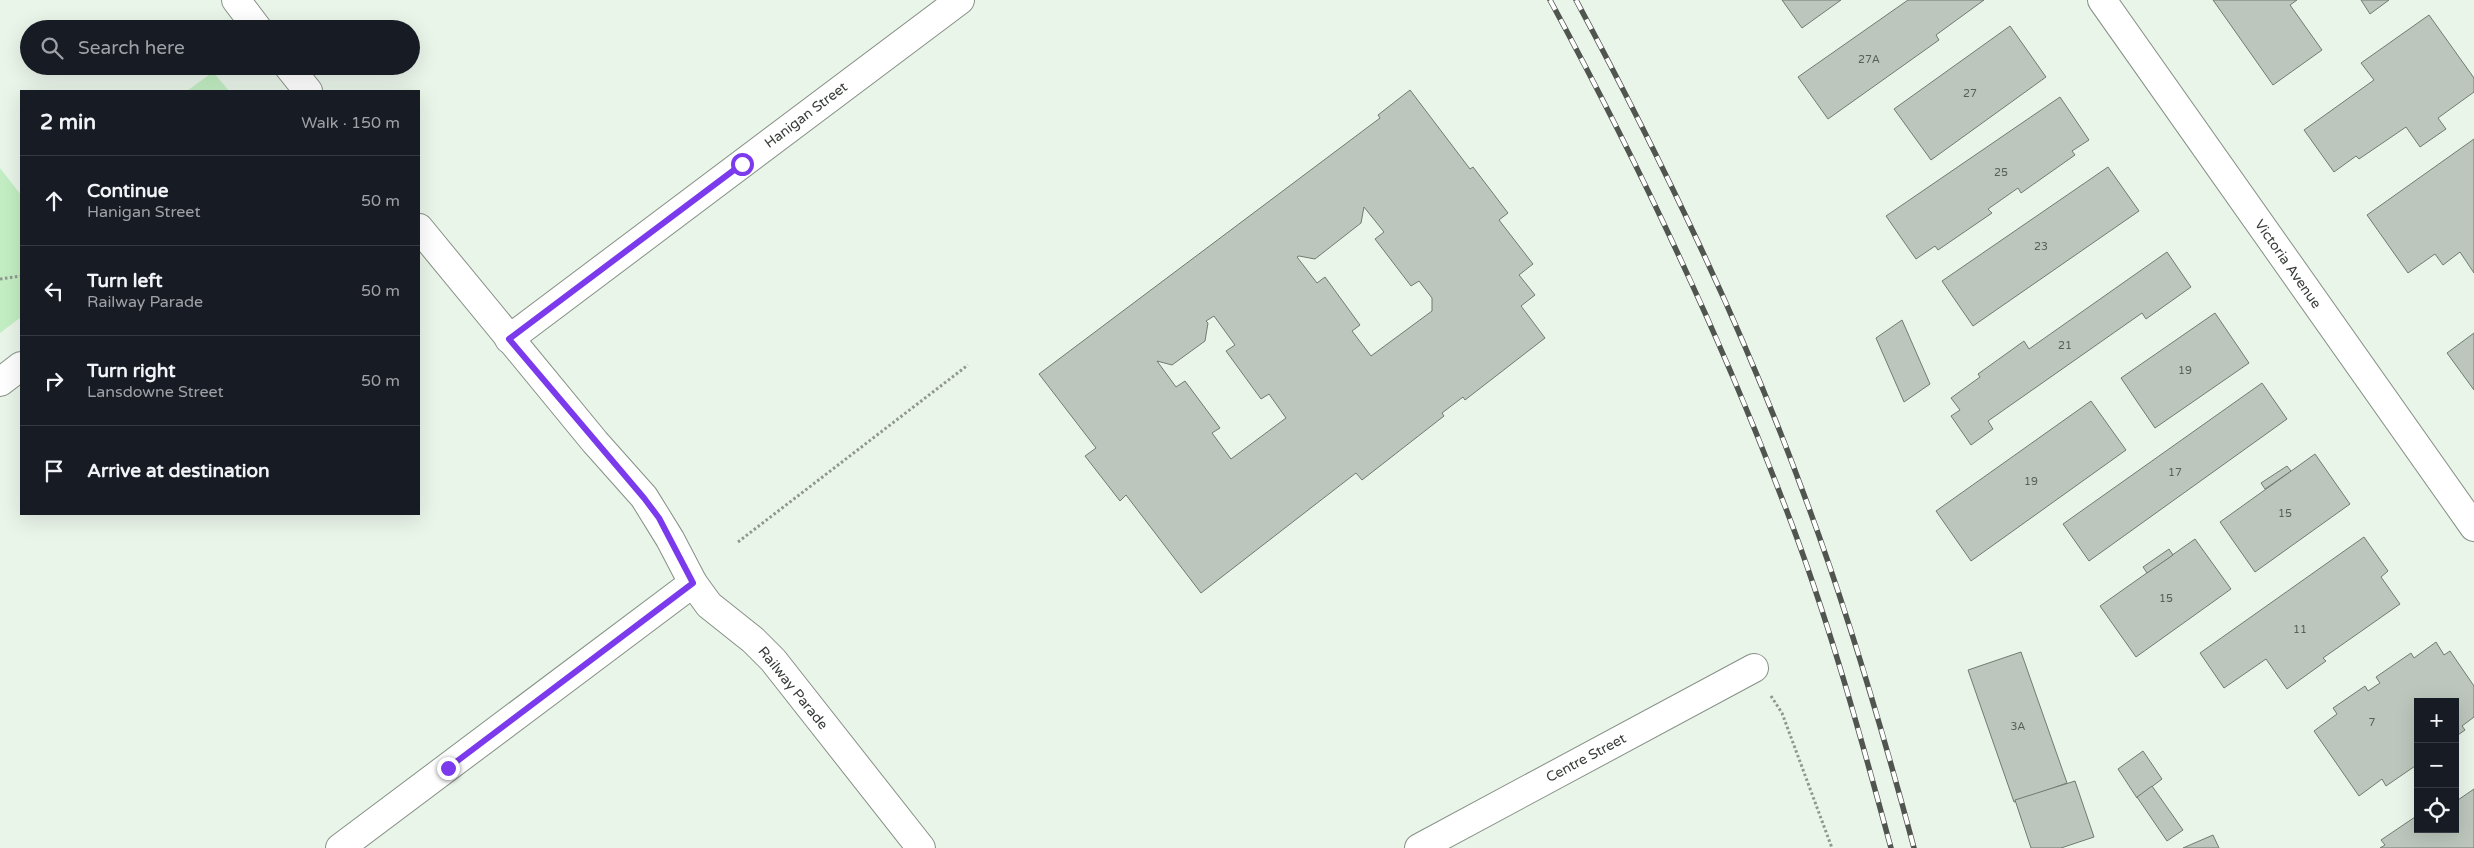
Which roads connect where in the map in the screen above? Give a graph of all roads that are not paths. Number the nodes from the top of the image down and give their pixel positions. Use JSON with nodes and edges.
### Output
{"nodes":[{"id":1,"x":236,"y":0,"type":"edge"},
{"id":2,"x":960,"y":0,"type":"edge"},
{"id":3,"x":2102,"y":0,"type":"edge"},
{"id":4,"x":251,"y":20,"type":"edge"},
{"id":5,"x":295,"y":75,"type":"edge"},
{"id":6,"x":307,"y":90,"type":"edge"},
{"id":7,"x":420,"y":229,"type":"edge"},
{"id":8,"x":509,"y":339,"type":"junction"},
{"id":9,"x":20,"y":367,"type":"edge"},
{"id":10,"x":0,"y":382,"type":"edge"},
{"id":11,"x":2474,"y":527,"type":"edge"},
{"id":12,"x":693,"y":583,"type":"junction"},
{"id":13,"x":1754,"y":668,"type":"road end"},
{"id":14,"x":340,"y":848,"type":"edge"},
{"id":15,"x":922,"y":848,"type":"edge"},
{"id":16,"x":1418,"y":848,"type":"edge"}],
"edges":[{"from":1,"to":4,"type":"street"},
{"from":2,"to":8,"type":"street","name":"Hanigan Street"},
{"from":3,"to":11,"type":"street","name":"Victoria Avenue"},
{"from":5,"to":6,"type":"street"},
{"from":7,"to":8,"type":"street","name":"Railway Parade"},
{"from":8,"to":12,"type":"street","name":"Railway Parade"},
{"from":9,"to":10,"type":"street"},
{"from":12,"to":14,"type":"street"},
{"from":12,"to":15,"type":"street","name":"Railway Parade"},
{"from":13,"to":16,"type":"street","name":"Centre Street"}]}
